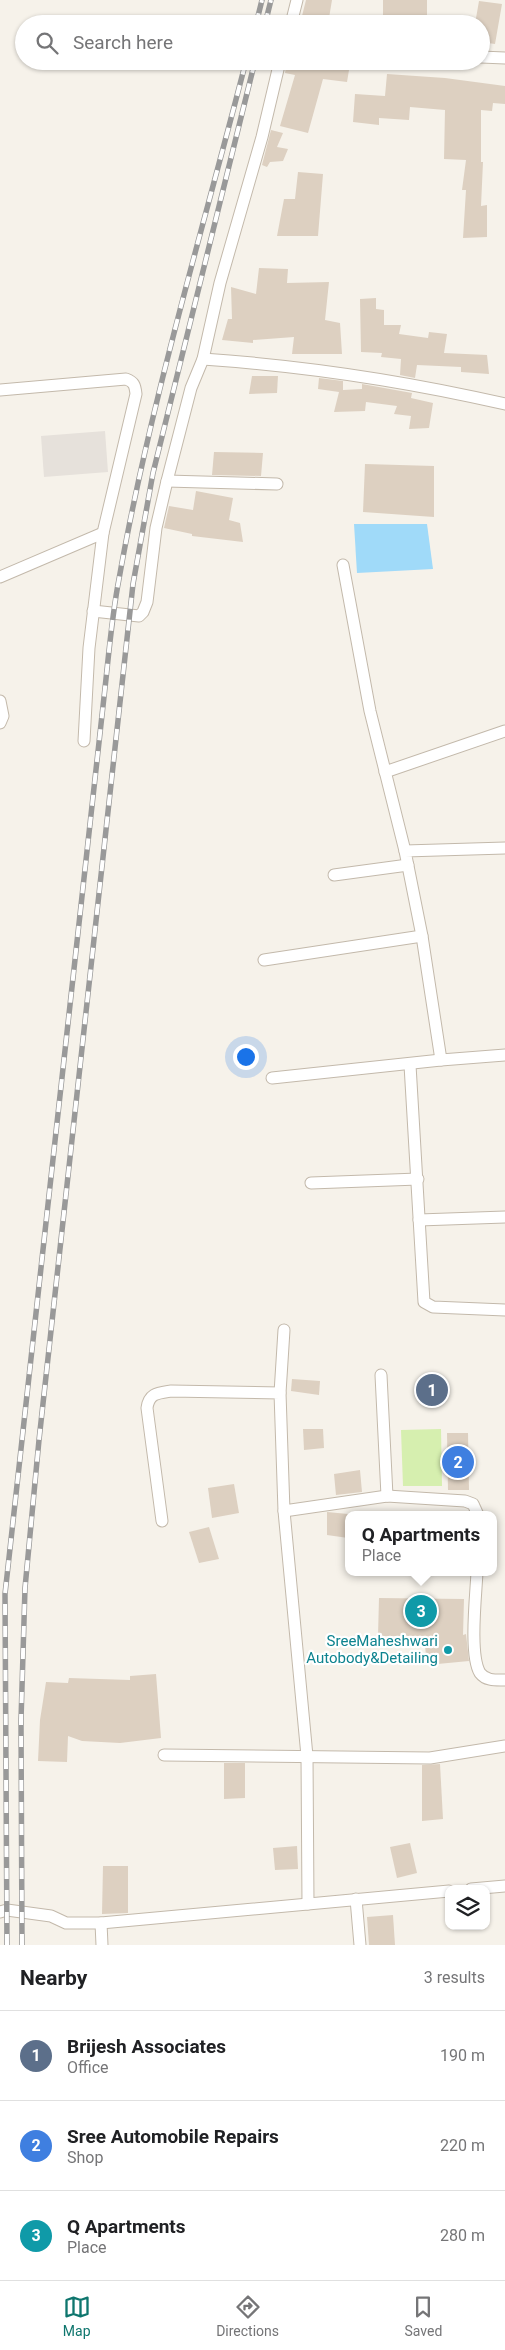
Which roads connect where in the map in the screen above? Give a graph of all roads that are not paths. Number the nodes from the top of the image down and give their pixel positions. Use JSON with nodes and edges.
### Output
{"nodes":[{"id":1,"x":297,"y":0,"type":"edge"},
{"id":2,"x":293,"y":15,"type":"edge"},
{"id":3,"x":490,"y":58,"type":"edge"},
{"id":4,"x":505,"y":58,"type":"edge"},
{"id":5,"x":278,"y":70,"type":"edge"},
{"id":6,"x":203,"y":359,"type":"junction"},
{"id":7,"x":0,"y":390,"type":"edge"},
{"id":8,"x":505,"y":404,"type":"edge"},
{"id":9,"x":167,"y":481,"type":"junction"},
{"id":10,"x":277,"y":484,"type":"dead end"},
{"id":11,"x":103,"y":534,"type":"junction"},
{"id":12,"x":343,"y":565,"type":"dead end"},
{"id":13,"x":0,"y":577,"type":"edge"},
{"id":14,"x":93,"y":612,"type":"junction"},
{"id":15,"x":0,"y":701,"type":"edge"},
{"id":16,"x":0,"y":723,"type":"edge"},
{"id":17,"x":505,"y":731,"type":"edge"},
{"id":18,"x":84,"y":741,"type":"dead end"},
{"id":19,"x":385,"y":772,"type":"junction"},
{"id":20,"x":505,"y":848,"type":"edge"},
{"id":21,"x":405,"y":851,"type":"junction"},
{"id":22,"x":408,"y":865,"type":"junction"},
{"id":23,"x":334,"y":874,"type":"dead end"},
{"id":24,"x":422,"y":936,"type":"junction"},
{"id":25,"x":264,"y":960,"type":"dead end"},
{"id":26,"x":505,"y":1055,"type":"edge"},
{"id":27,"x":441,"y":1060,"type":"junction"},
{"id":28,"x":410,"y":1065,"type":"junction"},
{"id":29,"x":272,"y":1078,"type":"dead end"},
{"id":30,"x":418,"y":1179,"type":"junction"},
{"id":31,"x":311,"y":1183,"type":"dead end"},
{"id":32,"x":505,"y":1217,"type":"edge"},
{"id":33,"x":419,"y":1220,"type":"junction"},
{"id":34,"x":505,"y":1310,"type":"edge"},
{"id":35,"x":284,"y":1330,"type":"dead end"},
{"id":36,"x":381,"y":1375,"type":"dead end"},
{"id":37,"x":280,"y":1393,"type":"junction"},
{"id":38,"x":387,"y":1496,"type":"junction"},
{"id":39,"x":284,"y":1510,"type":"junction"},
{"id":40,"x":477,"y":1511,"type":"edge"},
{"id":41,"x":162,"y":1521,"type":"dead end"},
{"id":42,"x":476,"y":1576,"type":"edge"},
{"id":43,"x":505,"y":1680,"type":"edge"},
{"id":44,"x":505,"y":1746,"type":"edge"},
{"id":45,"x":164,"y":1755,"type":"dead end"},
{"id":46,"x":307,"y":1756,"type":"junction"},
{"id":47,"x":505,"y":1886,"type":"edge"},
{"id":48,"x":490,"y":1887,"type":"edge"},
{"id":49,"x":445,"y":1891,"type":"edge"},
{"id":50,"x":356,"y":1899,"type":"junction"},
{"id":51,"x":308,"y":1904,"type":"junction"},
{"id":52,"x":0,"y":1912,"type":"edge"},
{"id":53,"x":101,"y":1923,"type":"junction"},
{"id":54,"x":102,"y":1945,"type":"edge"},
{"id":55,"x":360,"y":1945,"type":"edge"}],
"edges":[{"from":1,"to":2,"type":"street"},
{"from":3,"to":4,"type":"street"},
{"from":5,"to":6,"type":"street"},
{"from":6,"to":8,"type":"street"},
{"from":6,"to":9,"type":"street"},
{"from":7,"to":11,"type":"street"},
{"from":9,"to":10,"type":"street"},
{"from":9,"to":14,"type":"street"},
{"from":11,"to":13,"type":"street"},
{"from":11,"to":14,"type":"street"},
{"from":12,"to":19,"type":"street"},
{"from":14,"to":18,"type":"street"},
{"from":15,"to":16,"type":"street"},
{"from":17,"to":19,"type":"street"},
{"from":19,"to":21,"type":"street"},
{"from":20,"to":21,"type":"street"},
{"from":21,"to":22,"type":"street"},
{"from":22,"to":23,"type":"street"},
{"from":22,"to":24,"type":"street"},
{"from":24,"to":25,"type":"street"},
{"from":24,"to":27,"type":"street"},
{"from":26,"to":27,"type":"street"},
{"from":27,"to":28,"type":"street"},
{"from":28,"to":29,"type":"street"},
{"from":28,"to":30,"type":"street"},
{"from":30,"to":31,"type":"street"},
{"from":30,"to":33,"type":"street"},
{"from":32,"to":33,"type":"street"},
{"from":33,"to":34,"type":"street"},
{"from":35,"to":37,"type":"street"},
{"from":36,"to":38,"type":"street"},
{"from":37,"to":39,"type":"street"},
{"from":37,"to":41,"type":"street"},
{"from":38,"to":39,"type":"street"},
{"from":38,"to":40,"type":"street"},
{"from":39,"to":46,"type":"street"},
{"from":42,"to":43,"type":"street"},
{"from":44,"to":46,"type":"street"},
{"from":45,"to":46,"type":"street"},
{"from":46,"to":51,"type":"street"},
{"from":47,"to":48,"type":"street"},
{"from":49,"to":50,"type":"street"},
{"from":50,"to":51,"type":"street"},
{"from":50,"to":55,"type":"street"},
{"from":51,"to":53,"type":"street"},
{"from":52,"to":53,"type":"street"},
{"from":53,"to":54,"type":"street"}]}
